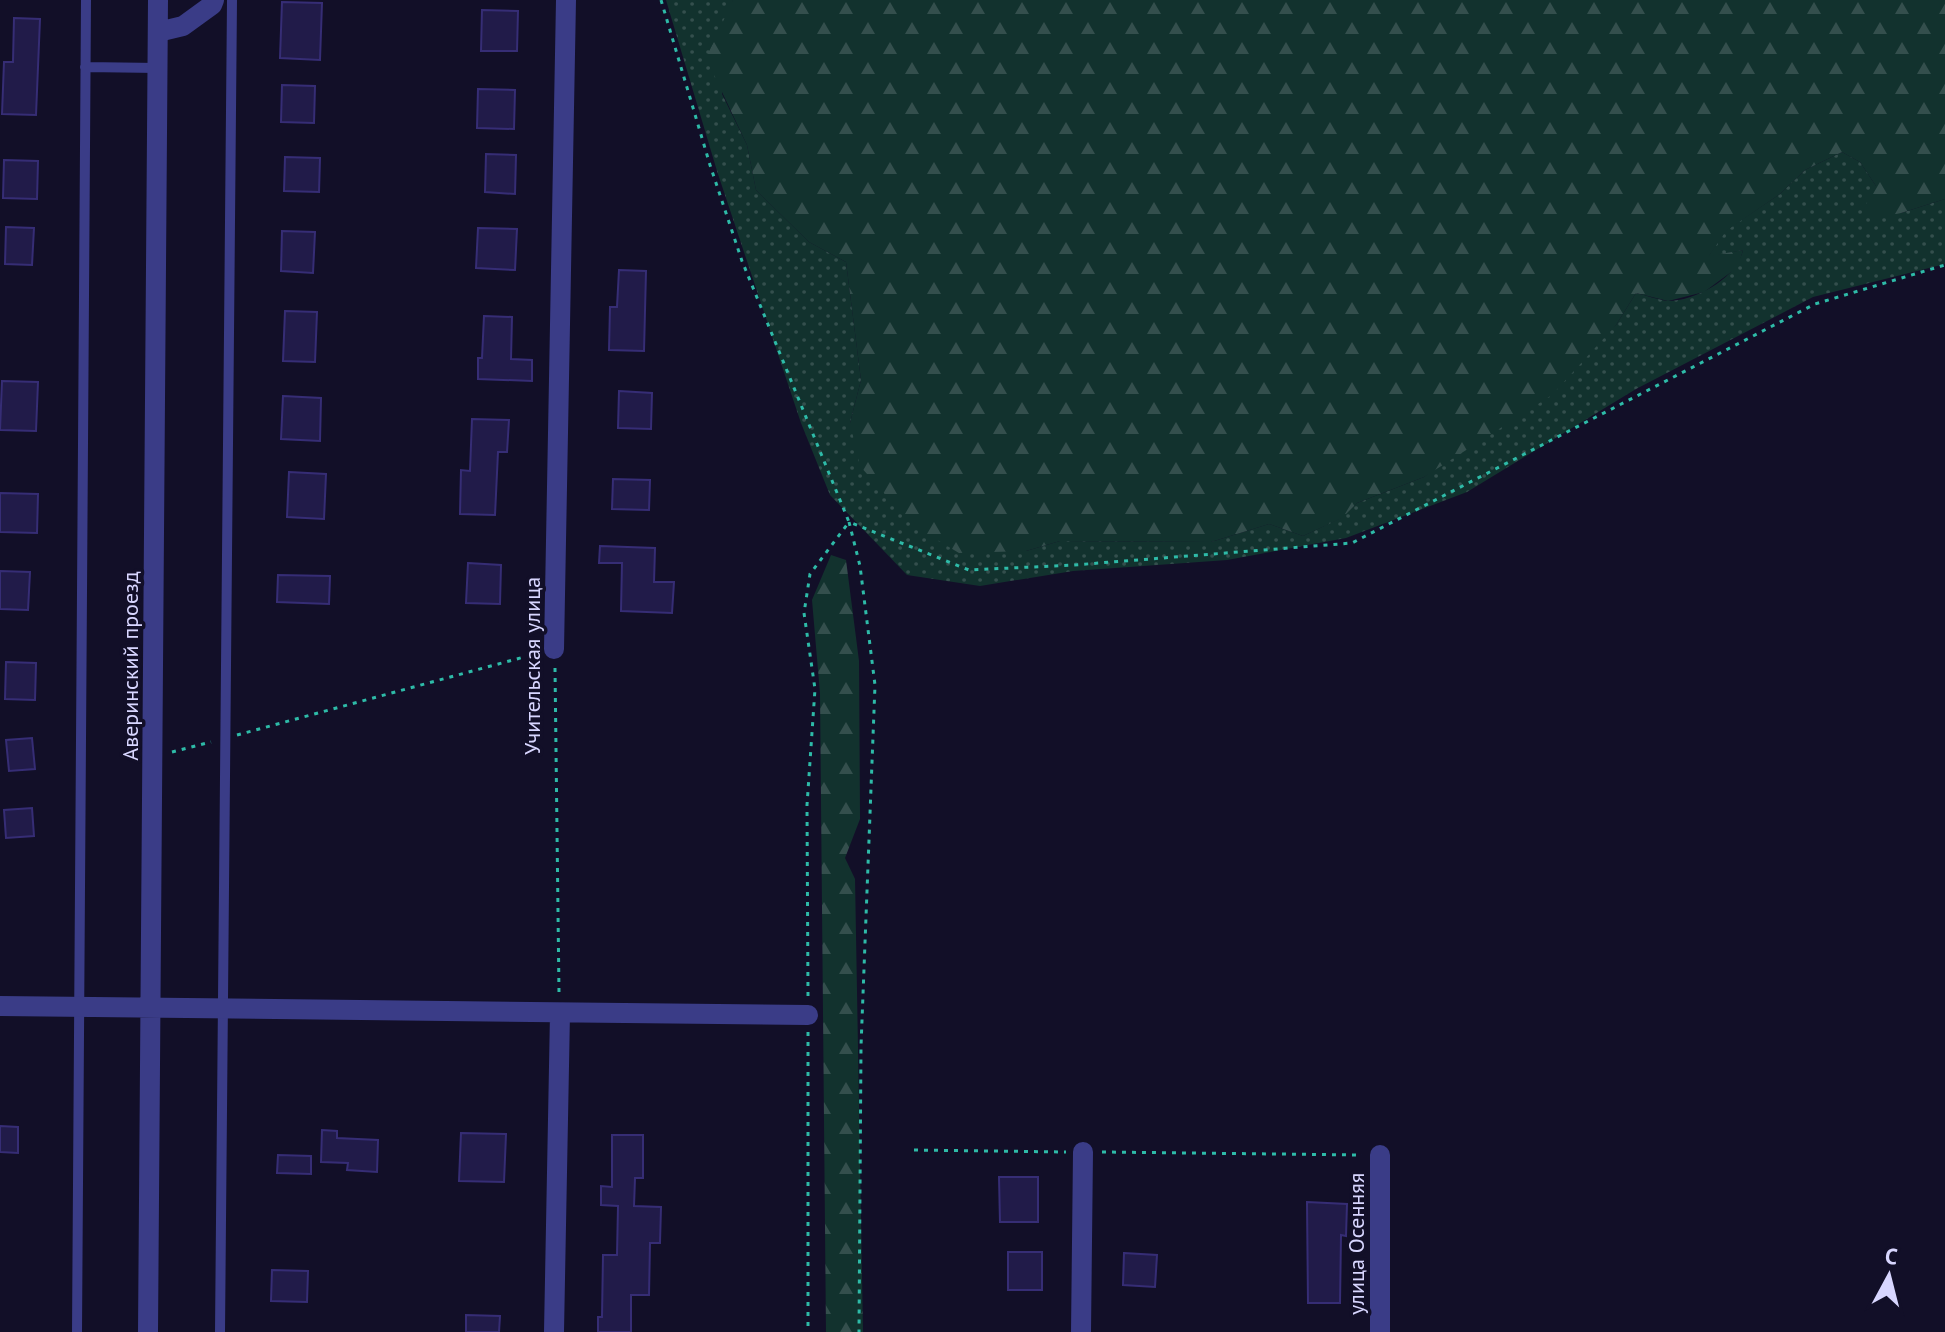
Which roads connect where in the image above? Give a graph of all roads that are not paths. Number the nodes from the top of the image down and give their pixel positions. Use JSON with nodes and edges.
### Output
{"nodes":[{"id":1,"x":86,"y":0,"type":"edge"},
{"id":2,"x":158,"y":0,"type":"edge"},
{"id":3,"x":214,"y":0,"type":"edge"},
{"id":4,"x":232,"y":0,"type":"edge"},
{"id":5,"x":566,"y":0,"type":"edge"},
{"id":6,"x":158,"y":32,"type":"junction"},
{"id":7,"x":85,"y":67,"type":"junction"},
{"id":8,"x":158,"y":68,"type":"junction"},
{"id":9,"x":554,"y":649,"type":"road end"},
{"id":10,"x":0,"y":1006,"type":"edge"},
{"id":11,"x":80,"y":1008,"type":"junction"},
{"id":12,"x":151,"y":1009,"type":"junction"},
{"id":13,"x":223,"y":1009,"type":"junction"},
{"id":14,"x":560,"y":1013,"type":"junction"},
{"id":15,"x":808,"y":1015,"type":"road end"},
{"id":16,"x":1083,"y":1152,"type":"road end"},
{"id":17,"x":1380,"y":1155,"type":"road end"},
{"id":18,"x":77,"y":1332,"type":"edge"},
{"id":19,"x":148,"y":1332,"type":"edge"},
{"id":20,"x":220,"y":1332,"type":"edge"},
{"id":21,"x":554,"y":1332,"type":"edge"},
{"id":22,"x":1081,"y":1332,"type":"edge"},
{"id":23,"x":1380,"y":1332,"type":"edge"}],
"edges":[{"from":1,"to":7,"type":"lane"},
{"from":2,"to":6,"type":"street","name":"Аверинский проезд"},
{"from":3,"to":6,"type":"street"},
{"from":4,"to":13,"type":"lane"},
{"from":5,"to":9,"type":"street","name":"Учительская улица"},
{"from":6,"to":8,"type":"street","name":"Аверинский проезд"},
{"from":7,"to":8,"type":"lane"},
{"from":7,"to":11,"type":"lane"},
{"from":8,"to":12,"type":"street","name":"Аверинский проезд"},
{"from":10,"to":11,"type":"street"},
{"from":11,"to":12,"type":"street"},
{"from":11,"to":18,"type":"lane"},
{"from":12,"to":13,"type":"street"},
{"from":12,"to":19,"type":"street","name":"Аверинский проезд"},
{"from":13,"to":14,"type":"street"},
{"from":13,"to":20,"type":"lane"},
{"from":14,"to":15,"type":"street"},
{"from":14,"to":21,"type":"street"},
{"from":16,"to":22,"type":"street"},
{"from":17,"to":23,"type":"street","name":"улица Осенняя"}]}
